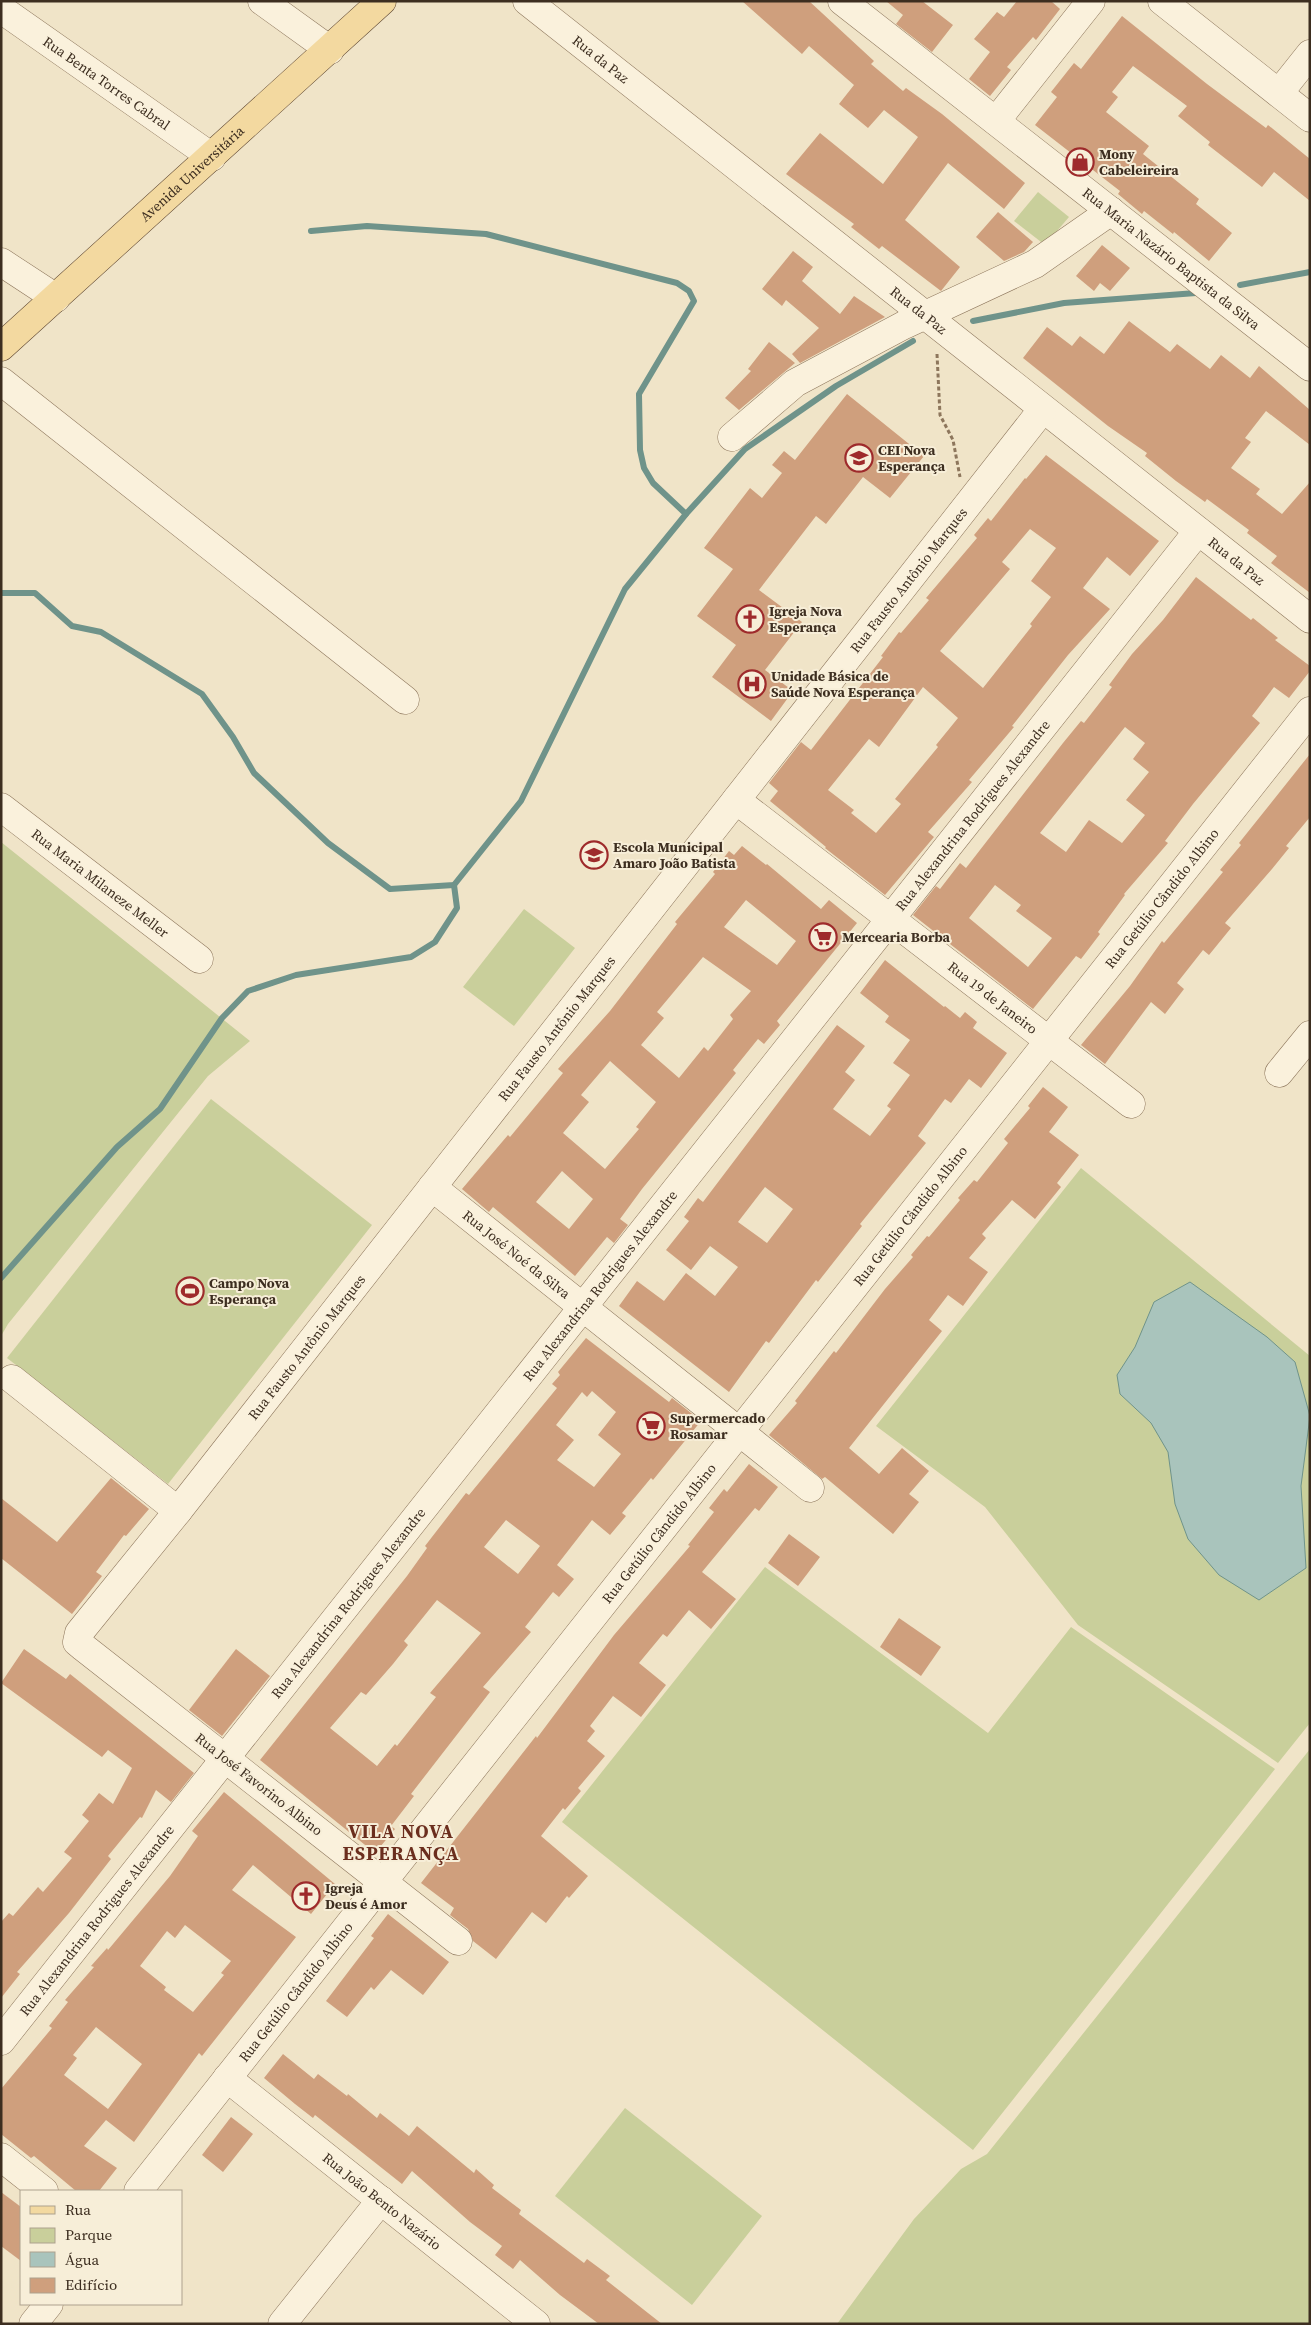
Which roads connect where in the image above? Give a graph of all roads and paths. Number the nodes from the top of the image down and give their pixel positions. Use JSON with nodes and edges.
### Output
{"nodes":[{"id":1,"x":262,"y":1,"type":"edge"},
{"id":2,"x":382,"y":1,"type":"edge"},
{"id":3,"x":527,"y":1,"type":"edge"},
{"id":4,"x":842,"y":1,"type":"edge"},
{"id":5,"x":1091,"y":1,"type":"edge"},
{"id":6,"x":1162,"y":1,"type":"edge"},
{"id":7,"x":1,"y":9,"type":"edge"},
{"id":8,"x":330,"y":50,"type":"junction"},
{"id":9,"x":1310,"y":54,"type":"edge"},
{"id":10,"x":1279,"y":93,"type":"junction"},
{"id":11,"x":1310,"y":118,"type":"edge"},
{"id":12,"x":996,"y":121,"type":"junction"},
{"id":13,"x":212,"y":157,"type":"junction"},
{"id":14,"x":1111,"y":211,"type":"junction"},
{"id":15,"x":1,"y":262,"type":"edge"},
{"id":16,"x":56,"y":298,"type":"junction"},
{"id":17,"x":923,"y":316,"type":"junction"},
{"id":18,"x":1,"y":347,"type":"edge"},
{"id":19,"x":937,"y":352,"type":"dead end"},
{"id":20,"x":1310,"y":367,"type":"edge"},
{"id":21,"x":1,"y":381,"type":"edge"},
{"id":22,"x":1042,"y":410,"type":"junction"},
{"id":23,"x":732,"y":436,"type":"dead end"},
{"id":24,"x":960,"y":479,"type":"dead end"},
{"id":25,"x":1198,"y":531,"type":"junction"},
{"id":26,"x":1310,"y":619,"type":"edge"},
{"id":27,"x":404,"y":700,"type":"dead end"},
{"id":28,"x":1310,"y":710,"type":"edge"},
{"id":29,"x":736,"y":800,"type":"junction"},
{"id":30,"x":1,"y":807,"type":"edge"},
{"id":31,"x":890,"y":919,"type":"junction"},
{"id":32,"x":198,"y":960,"type":"dead end"},
{"id":33,"x":1310,"y":1035,"type":"edge"},
{"id":34,"x":1048,"y":1041,"type":"junction"},
{"id":35,"x":1279,"y":1073,"type":"dead end"},
{"id":36,"x":1130,"y":1104,"type":"dead end"},
{"id":37,"x":432,"y":1188,"type":"junction"},
{"id":38,"x":583,"y":1307,"type":"junction"},
{"id":39,"x":12,"y":1379,"type":"dead end"},
{"id":40,"x":739,"y":1432,"type":"junction"},
{"id":41,"x":810,"y":1488,"type":"dead end"},
{"id":42,"x":178,"y":1511,"type":"junction"},
{"id":43,"x":83,"y":1647,"type":"joint"},
{"id":44,"x":226,"y":1758,"type":"junction"},
{"id":45,"x":383,"y":1881,"type":"junction"},
{"id":46,"x":458,"y":1941,"type":"dead end"},
{"id":47,"x":1,"y":2041,"type":"edge"},
{"id":48,"x":227,"y":2078,"type":"junction"},
{"id":49,"x":1,"y":2157,"type":"edge"},
{"id":50,"x":43,"y":2190,"type":"edge"},
{"id":51,"x":139,"y":2190,"type":"edge"},
{"id":52,"x":381,"y":2200,"type":"junction"},
{"id":53,"x":48,"y":2305,"type":"edge"},
{"id":54,"x":531,"y":2322,"type":"edge"},
{"id":55,"x":33,"y":2324,"type":"edge"},
{"id":56,"x":282,"y":2324,"type":"edge"}],
"edges":[{"from":1,"to":8,"type":"street"},
{"from":2,"to":8,"type":"main road","name":"Avenida Universitária"},
{"from":3,"to":17,"type":"street","name":"Rua da Paz"},
{"from":4,"to":12,"type":"street","name":"Rua Maria Nazário Baptista da Silva"},
{"from":5,"to":12,"type":"street"},
{"from":6,"to":10,"type":"street"},
{"from":7,"to":13,"type":"street","name":"Rua Benta Torres Cabral"},
{"from":8,"to":13,"type":"main road","name":"Avenida Universitária"},
{"from":9,"to":10,"type":"street"},
{"from":10,"to":11,"type":"street"},
{"from":12,"to":14,"type":"street","name":"Rua Maria Nazário Baptista da Silva"},
{"from":13,"to":16,"type":"main road","name":"Avenida Universitária"},
{"from":14,"to":17,"type":"street"},
{"from":14,"to":20,"type":"street","name":"Rua Maria Nazário Baptista da Silva"},
{"from":15,"to":16,"type":"street"},
{"from":16,"to":18,"type":"main road","name":"Avenida Universitária"},
{"from":17,"to":22,"type":"street","name":"Rua da Paz"},
{"from":17,"to":23,"type":"street"},
{"from":19,"to":24,"type":"path"},
{"from":21,"to":27,"type":"street"},
{"from":22,"to":25,"type":"street","name":"Rua da Paz"},
{"from":22,"to":29,"type":"street","name":"Rua Fausto Antônio Marques"},
{"from":25,"to":26,"type":"street","name":"Rua da Paz"},
{"from":25,"to":31,"type":"street","name":"Rua Alexandrina Rodrigues Alexandre"},
{"from":28,"to":34,"type":"street","name":"Rua Getúlio Cândido Albino"},
{"from":29,"to":31,"type":"street","name":"Rua 19 de Janeiro"},
{"from":29,"to":37,"type":"street","name":"Rua Fausto Antônio Marques"},
{"from":30,"to":32,"type":"street","name":"Rua Maria Milaneze Meller"},
{"from":31,"to":34,"type":"street","name":"Rua 19 de Janeiro"},
{"from":31,"to":38,"type":"street","name":"Rua Alexandrina Rodrigues Alexandre"},
{"from":33,"to":35,"type":"street"},
{"from":34,"to":36,"type":"street","name":"Rua 19 de Janeiro"},
{"from":34,"to":40,"type":"street","name":"Rua Getúlio Cândido Albino"},
{"from":37,"to":38,"type":"street","name":"Rua José Noé da Silva"},
{"from":37,"to":42,"type":"street","name":"Rua Fausto Antônio Marques"},
{"from":38,"to":40,"type":"street","name":"Rua José Noé da Silva"},
{"from":38,"to":44,"type":"street","name":"Rua Alexandrina Rodrigues Alexandre"},
{"from":39,"to":42,"type":"street"},
{"from":40,"to":41,"type":"street","name":"Rua José Noé da Silva"},
{"from":40,"to":45,"type":"street","name":"Rua Getúlio Cândido Albino"},
{"from":42,"to":43,"type":"street","name":"Rua Fausto Antônio Marques"},
{"from":43,"to":44,"type":"street","name":"Rua José Favorino Albino"},
{"from":44,"to":45,"type":"street","name":"Rua José Favorino Albino"},
{"from":44,"to":47,"type":"street","name":"Rua Alexandrina Rodrigues Alexandre"},
{"from":45,"to":46,"type":"street","name":"Rua José Favorino Albino"},
{"from":45,"to":48,"type":"street","name":"Rua Getúlio Cândido Albino"},
{"from":48,"to":51,"type":"street","name":"Rua Getúlio Cândido Albino"},
{"from":48,"to":52,"type":"street","name":"Rua João Bento Nazário"},
{"from":49,"to":50,"type":"street"},
{"from":52,"to":54,"type":"street","name":"Rua João Bento Nazário"},
{"from":52,"to":56,"type":"street"},
{"from":53,"to":55,"type":"street"}]}
